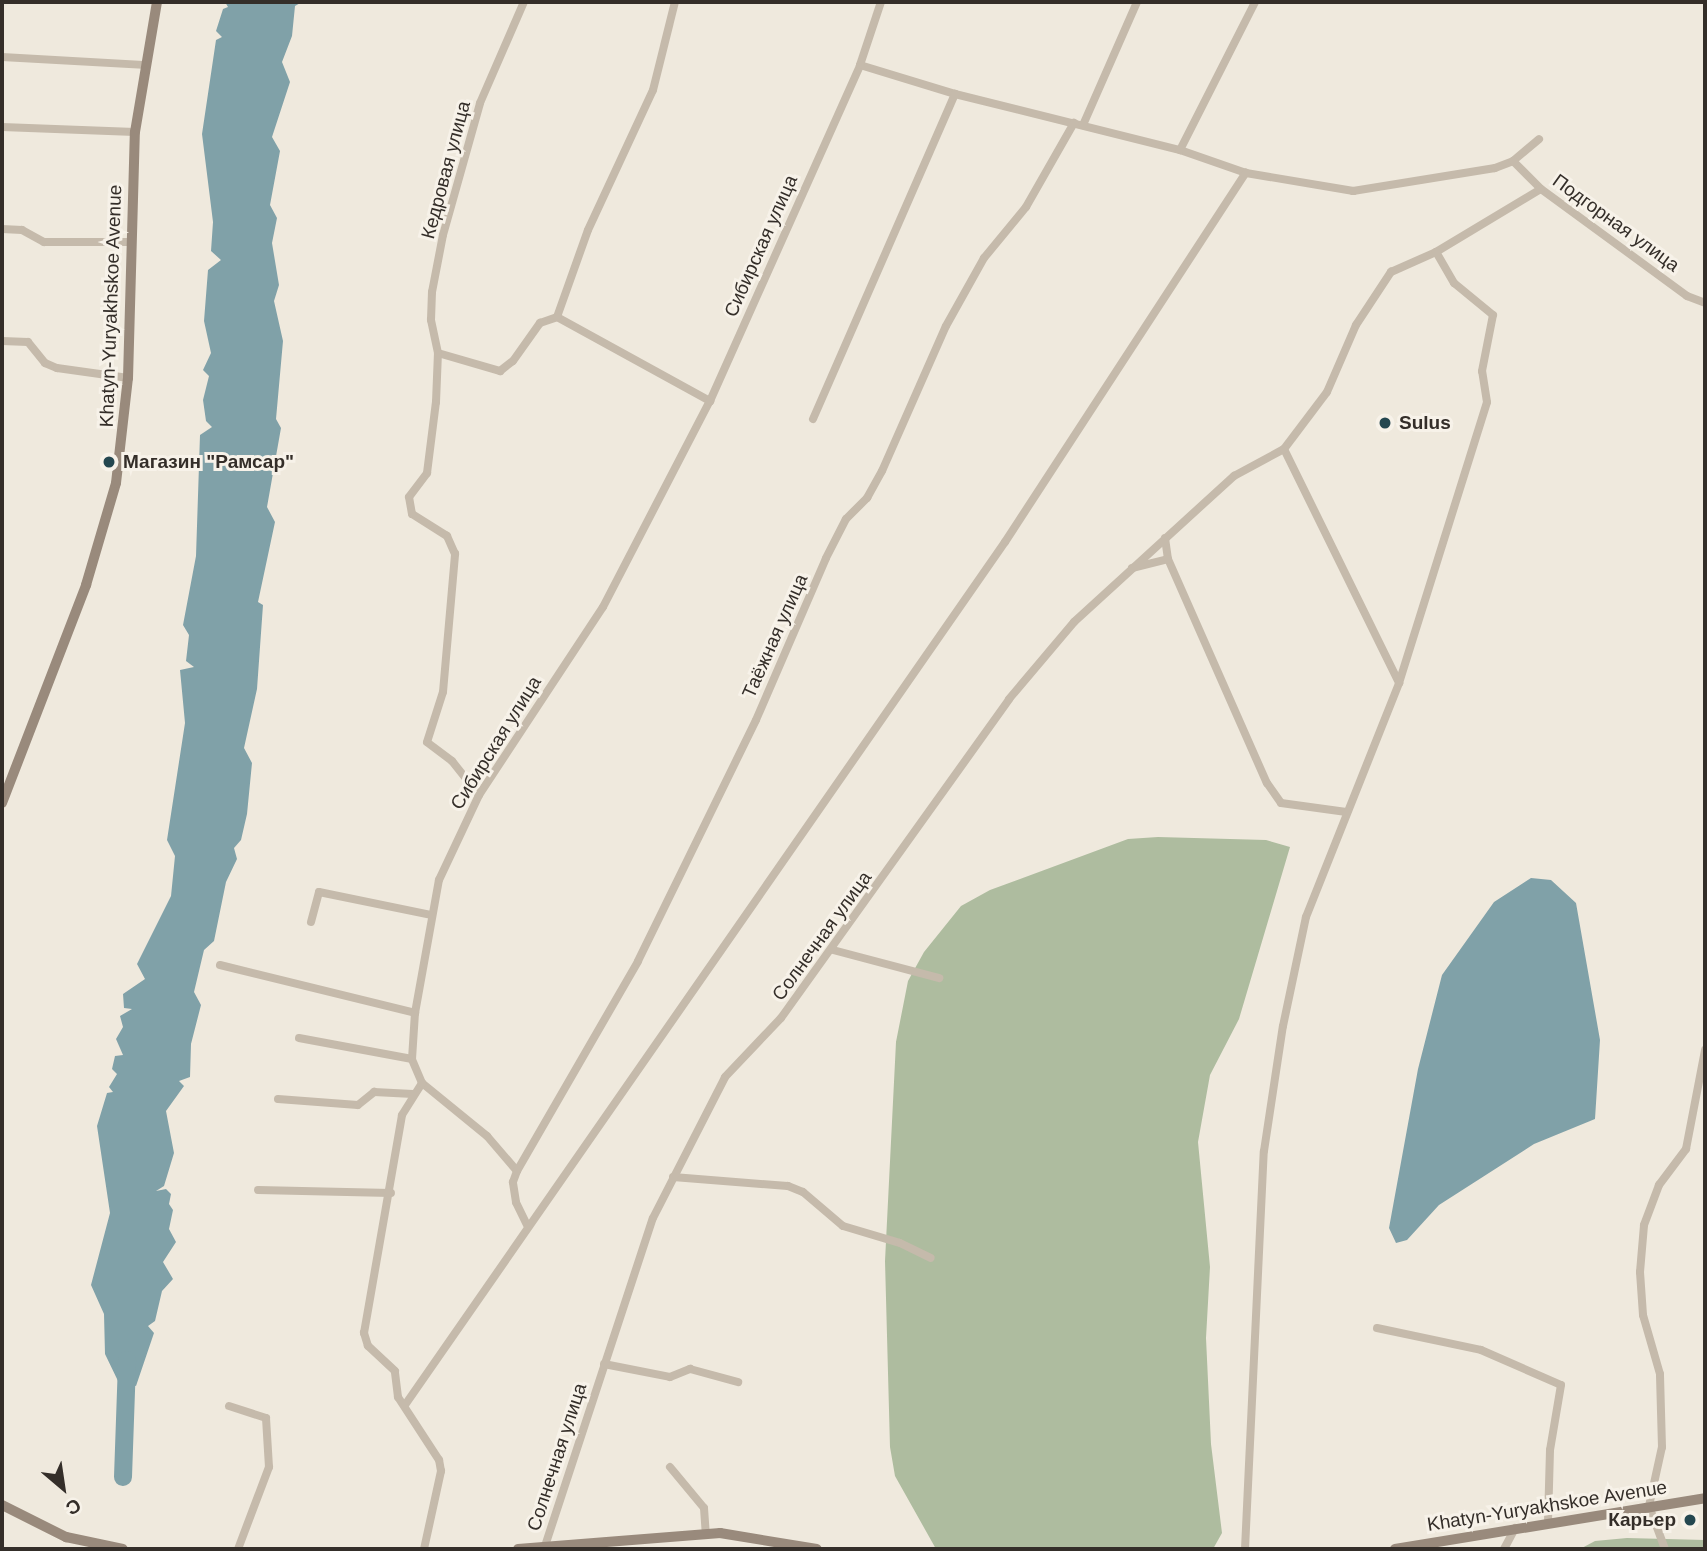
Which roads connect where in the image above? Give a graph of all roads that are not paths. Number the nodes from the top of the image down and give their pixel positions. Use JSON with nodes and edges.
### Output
{"nodes":[{"id":1,"x":157,"y":2,"type":"edge"},
{"id":2,"x":524,"y":2,"type":"edge"},
{"id":3,"x":675,"y":2,"type":"edge"},
{"id":4,"x":881,"y":2,"type":"edge"},
{"id":5,"x":1137,"y":2,"type":"edge"},
{"id":6,"x":1255,"y":2,"type":"edge"},
{"id":7,"x":2,"y":57,"type":"edge"},
{"id":8,"x":143,"y":65,"type":"junction"},
{"id":9,"x":860,"y":65,"type":"junction"},
{"id":10,"x":955,"y":94,"type":"junction"},
{"id":11,"x":1079,"y":124,"type":"junction"},
{"id":12,"x":2,"y":128,"type":"edge"},
{"id":13,"x":135,"y":132,"type":"junction"},
{"id":14,"x":1539,"y":139,"type":"dead end"},
{"id":15,"x":1180,"y":150,"type":"junction"},
{"id":16,"x":1513,"y":161,"type":"junction"},
{"id":17,"x":1246,"y":173,"type":"junction"},
{"id":18,"x":1541,"y":189,"type":"junction"},
{"id":19,"x":2,"y":229,"type":"edge"},
{"id":20,"x":131,"y":242,"type":"junction"},
{"id":21,"x":1436,"y":252,"type":"junction"},
{"id":22,"x":1705,"y":303,"type":"edge"},
{"id":23,"x":557,"y":317,"type":"junction"},
{"id":24,"x":2,"y":341,"type":"edge"},
{"id":25,"x":438,"y":353,"type":"junction"},
{"id":26,"x":128,"y":378,"type":"junction"},
{"id":27,"x":710,"y":401,"type":"junction"},
{"id":28,"x":813,"y":419,"type":"dead end"},
{"id":29,"x":1284,"y":449,"type":"junction"},
{"id":30,"x":1165,"y":538,"type":"junction"},
{"id":31,"x":1168,"y":559,"type":"junction"},
{"id":32,"x":1129,"y":569,"type":"junction"},
{"id":33,"x":1399,"y":683,"type":"junction"},
{"id":34,"x":478,"y":795,"type":"junction"},
{"id":35,"x":2,"y":803,"type":"edge"},
{"id":36,"x":1346,"y":812,"type":"junction"},
{"id":37,"x":431,"y":915,"type":"junction"},
{"id":38,"x":311,"y":922,"type":"dead end"},
{"id":39,"x":833,"y":950,"type":"junction"},
{"id":40,"x":220,"y":965,"type":"dead end"},
{"id":41,"x":939,"y":978,"type":"dead end"},
{"id":42,"x":415,"y":1013,"type":"junction"},
{"id":43,"x":299,"y":1038,"type":"dead end"},
{"id":44,"x":1705,"y":1050,"type":"edge"},
{"id":45,"x":412,"y":1059,"type":"junction"},
{"id":46,"x":422,"y":1083,"type":"junction"},
{"id":47,"x":413,"y":1094,"type":"junction"},
{"id":48,"x":278,"y":1098,"type":"dead end"},
{"id":49,"x":517,"y":1171,"type":"junction"},
{"id":50,"x":673,"y":1177,"type":"junction"},
{"id":51,"x":258,"y":1190,"type":"dead end"},
{"id":52,"x":391,"y":1193,"type":"junction"},
{"id":53,"x":527,"y":1225,"type":"junction"},
{"id":54,"x":932,"y":1258,"type":"dead end"},
{"id":55,"x":1377,"y":1328,"type":"dead end"},
{"id":56,"x":604,"y":1364,"type":"junction"},
{"id":57,"x":738,"y":1382,"type":"dead end"},
{"id":58,"x":405,"y":1405,"type":"junction"},
{"id":59,"x":229,"y":1406,"type":"dead end"},
{"id":60,"x":670,"y":1467,"type":"dead end"},
{"id":61,"x":1705,"y":1498,"type":"edge"},
{"id":62,"x":2,"y":1506,"type":"edge"},
{"id":63,"x":1649,"y":1506,"type":"junction"},
{"id":64,"x":1548,"y":1522,"type":"junction"},
{"id":65,"x":1516,"y":1528,"type":"junction"},
{"id":66,"x":706,"y":1534,"type":"junction"},
{"id":67,"x":537,"y":1548,"type":"edge"},
{"id":68,"x":123,"y":1549,"type":"edge"},
{"id":69,"x":238,"y":1549,"type":"edge"},
{"id":70,"x":424,"y":1549,"type":"edge"},
{"id":71,"x":518,"y":1549,"type":"edge"},
{"id":72,"x":817,"y":1549,"type":"edge"},
{"id":73,"x":1245,"y":1549,"type":"edge"},
{"id":74,"x":1395,"y":1549,"type":"edge"},
{"id":75,"x":1504,"y":1549,"type":"edge"},
{"id":76,"x":1664,"y":1549,"type":"edge"}],
"edges":[{"from":1,"to":8,"type":"main road","name":"Khatyn-Yuryakhskoe Avenue"},
{"from":2,"to":25,"type":"street","name":"Кедровая улица"},
{"from":3,"to":23,"type":"street"},
{"from":4,"to":9,"type":"street","name":"Сибирская улица"},
{"from":5,"to":11,"type":"street","name":"Таёжная улица"},
{"from":6,"to":15,"type":"street"},
{"from":7,"to":8,"type":"street"},
{"from":8,"to":13,"type":"main road","name":"Khatyn-Yuryakhskoe Avenue"},
{"from":9,"to":10,"type":"street"},
{"from":9,"to":27,"type":"street","name":"Сибирская улица"},
{"from":10,"to":11,"type":"street"},
{"from":10,"to":28,"type":"street"},
{"from":11,"to":15,"type":"street"},
{"from":11,"to":49,"type":"street","name":"Таёжная улица"},
{"from":12,"to":13,"type":"street"},
{"from":13,"to":20,"type":"main road","name":"Khatyn-Yuryakhskoe Avenue"},
{"from":14,"to":16,"type":"street"},
{"from":15,"to":17,"type":"street"},
{"from":16,"to":17,"type":"street"},
{"from":16,"to":18,"type":"street","name":"Подгорная улица"},
{"from":17,"to":53,"type":"street"},
{"from":18,"to":21,"type":"street"},
{"from":18,"to":22,"type":"street","name":"Подгорная улица"},
{"from":19,"to":20,"type":"street"},
{"from":20,"to":26,"type":"main road","name":"Khatyn-Yuryakhskoe Avenue"},
{"from":21,"to":29,"type":"street"},
{"from":21,"to":33,"type":"street"},
{"from":23,"to":25,"type":"street"},
{"from":23,"to":27,"type":"street"},
{"from":24,"to":26,"type":"street"},
{"from":25,"to":34,"type":"street","name":"Кедровая улица"},
{"from":26,"to":35,"type":"main road","name":"Khatyn-Yuryakhskoe Avenue"},
{"from":27,"to":34,"type":"street","name":"Сибирская улица"},
{"from":29,"to":30,"type":"street","name":"Солнечная улица"},
{"from":29,"to":33,"type":"street"},
{"from":30,"to":31,"type":"street"},
{"from":30,"to":32,"type":"street","name":"Солнечная улица"},
{"from":31,"to":32,"type":"street"},
{"from":31,"to":36,"type":"street"},
{"from":32,"to":39,"type":"street","name":"Солнечная улица"},
{"from":33,"to":36,"type":"street"},
{"from":34,"to":37,"type":"street","name":"Сибирская улица"},
{"from":36,"to":73,"type":"street"},
{"from":37,"to":38,"type":"street"},
{"from":37,"to":42,"type":"street","name":"Сибирская улица"},
{"from":39,"to":41,"type":"street"},
{"from":39,"to":50,"type":"street","name":"Солнечная улица"},
{"from":40,"to":42,"type":"street"},
{"from":42,"to":45,"type":"street","name":"Сибирская улица"},
{"from":43,"to":45,"type":"street"},
{"from":44,"to":63,"type":"street"},
{"from":45,"to":46,"type":"street","name":"Сибирская улица"},
{"from":46,"to":47,"type":"street"},
{"from":46,"to":49,"type":"street"},
{"from":47,"to":48,"type":"street"},
{"from":47,"to":52,"type":"street"},
{"from":49,"to":53,"type":"street"},
{"from":50,"to":54,"type":"street"},
{"from":50,"to":56,"type":"street","name":"Солнечная улица"},
{"from":51,"to":52,"type":"street"},
{"from":52,"to":58,"type":"street"},
{"from":53,"to":58,"type":"street"},
{"from":55,"to":64,"type":"street"},
{"from":56,"to":57,"type":"street"},
{"from":56,"to":67,"type":"street","name":"Солнечная улица"},
{"from":58,"to":70,"type":"street"},
{"from":59,"to":69,"type":"street"},
{"from":60,"to":66,"type":"street"},
{"from":61,"to":63,"type":"main road","name":"Khatyn-Yuryakhskoe Avenue"},
{"from":62,"to":68,"type":"main road"},
{"from":63,"to":64,"type":"main road","name":"Khatyn-Yuryakhskoe Avenue"},
{"from":63,"to":76,"type":"street"},
{"from":64,"to":65,"type":"main road","name":"Khatyn-Yuryakhskoe Avenue"},
{"from":65,"to":74,"type":"main road","name":"Khatyn-Yuryakhskoe Avenue"},
{"from":65,"to":75,"type":"street"},
{"from":66,"to":67,"type":"main road"},
{"from":66,"to":72,"type":"main road"},
{"from":67,"to":71,"type":"main road"}]}
